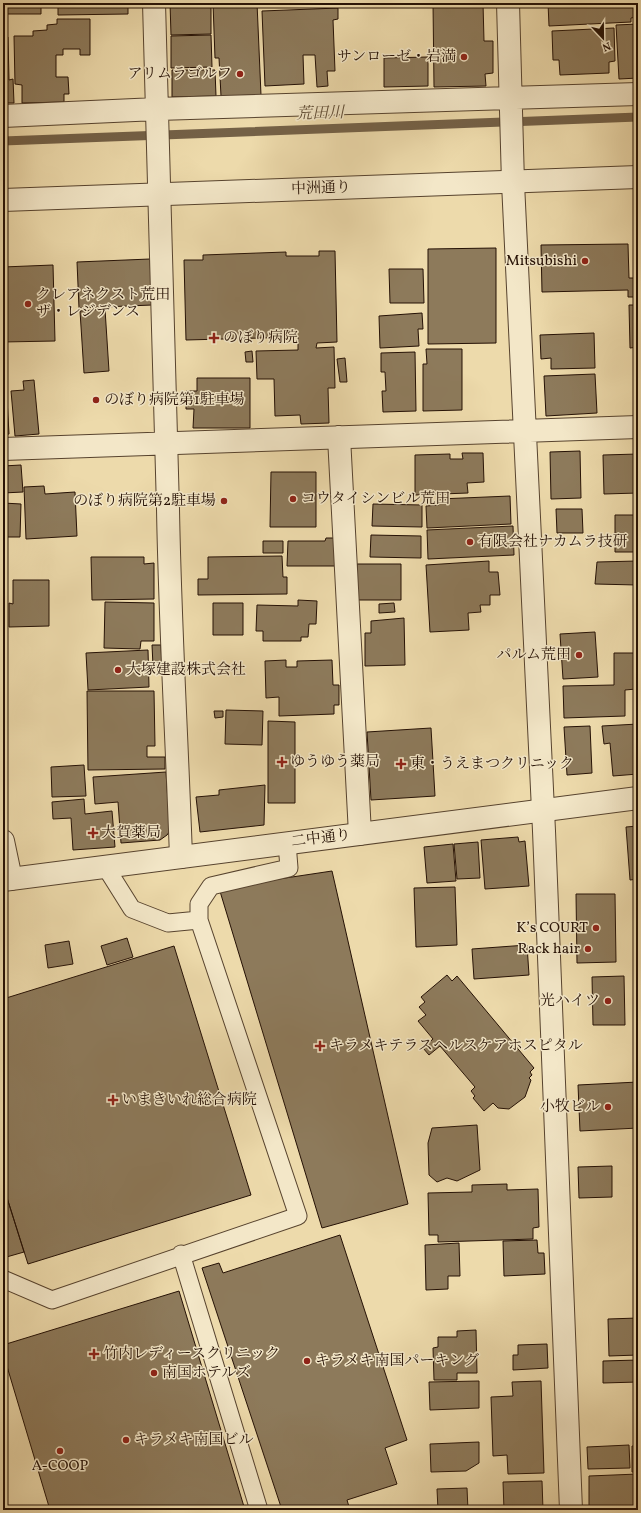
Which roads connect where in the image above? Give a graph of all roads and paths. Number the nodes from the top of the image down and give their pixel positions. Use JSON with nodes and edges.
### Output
{"nodes":[{"id":1,"x":154,"y":3,"type":"edge"},
{"id":2,"x":508,"y":3,"type":"edge"},
{"id":3,"x":638,"y":94,"type":"edge"},
{"id":4,"x":511,"y":98,"type":"junction"},
{"id":5,"x":157,"y":114,"type":"junction"},
{"id":6,"x":3,"y":116,"type":"edge"},
{"id":7,"x":638,"y":177,"type":"edge"},
{"id":8,"x":513,"y":183,"type":"junction"},
{"id":9,"x":158,"y":195,"type":"junction"},
{"id":10,"x":3,"y":200,"type":"edge"},
{"id":11,"x":638,"y":427,"type":"edge"},
{"id":12,"x":525,"y":430,"type":"junction"},
{"id":13,"x":339,"y":437,"type":"junction"},
{"id":14,"x":168,"y":444,"type":"junction"},
{"id":15,"x":3,"y":449,"type":"edge"},
{"id":16,"x":638,"y":798,"type":"edge"},
{"id":17,"x":543,"y":810,"type":"junction"},
{"id":18,"x":360,"y":834,"type":"junction"},
{"id":19,"x":3,"y":841,"type":"edge"},
{"id":20,"x":287,"y":843,"type":"junction"},
{"id":21,"x":181,"y":857,"type":"junction"},
{"id":22,"x":105,"y":866,"type":"junction"},
{"id":23,"x":7,"y":880,"type":"edge"},
{"id":24,"x":199,"y":920,"type":"junction"},
{"id":25,"x":181,"y":1254,"type":"junction"},
{"id":26,"x":3,"y":1278,"type":"edge"},
{"id":27,"x":260,"y":1510,"type":"edge"},
{"id":28,"x":570,"y":1510,"type":"edge"}],
"edges":[{"from":1,"to":5,"type":"street"},
{"from":2,"to":4,"type":"street"},
{"from":3,"to":4,"type":"street"},
{"from":4,"to":5,"type":"street"},
{"from":4,"to":8,"type":"street"},
{"from":5,"to":6,"type":"street"},
{"from":5,"to":9,"type":"street"},
{"from":7,"to":8,"type":"street","name":"中洲通り"},
{"from":8,"to":9,"type":"street","name":"中洲通り"},
{"from":8,"to":12,"type":"street"},
{"from":9,"to":10,"type":"street","name":"中洲通り"},
{"from":9,"to":14,"type":"street"},
{"from":11,"to":12,"type":"street"},
{"from":12,"to":13,"type":"street"},
{"from":12,"to":17,"type":"street"},
{"from":13,"to":14,"type":"street"},
{"from":13,"to":18,"type":"street"},
{"from":14,"to":15,"type":"street"},
{"from":14,"to":21,"type":"street"},
{"from":16,"to":17,"type":"street","name":"二中通り"},
{"from":17,"to":18,"type":"street","name":"二中通り"},
{"from":17,"to":28,"type":"street"},
{"from":18,"to":20,"type":"street","name":"二中通り"},
{"from":19,"to":23,"type":"street"},
{"from":20,"to":21,"type":"street","name":"二中通り"},
{"from":20,"to":24,"type":"lane"},
{"from":21,"to":22,"type":"street","name":"二中通り"},
{"from":22,"to":23,"type":"street","name":"二中通り"},
{"from":22,"to":24,"type":"lane"},
{"from":24,"to":25,"type":"lane"},
{"from":25,"to":26,"type":"lane"},
{"from":25,"to":27,"type":"lane"}]}
